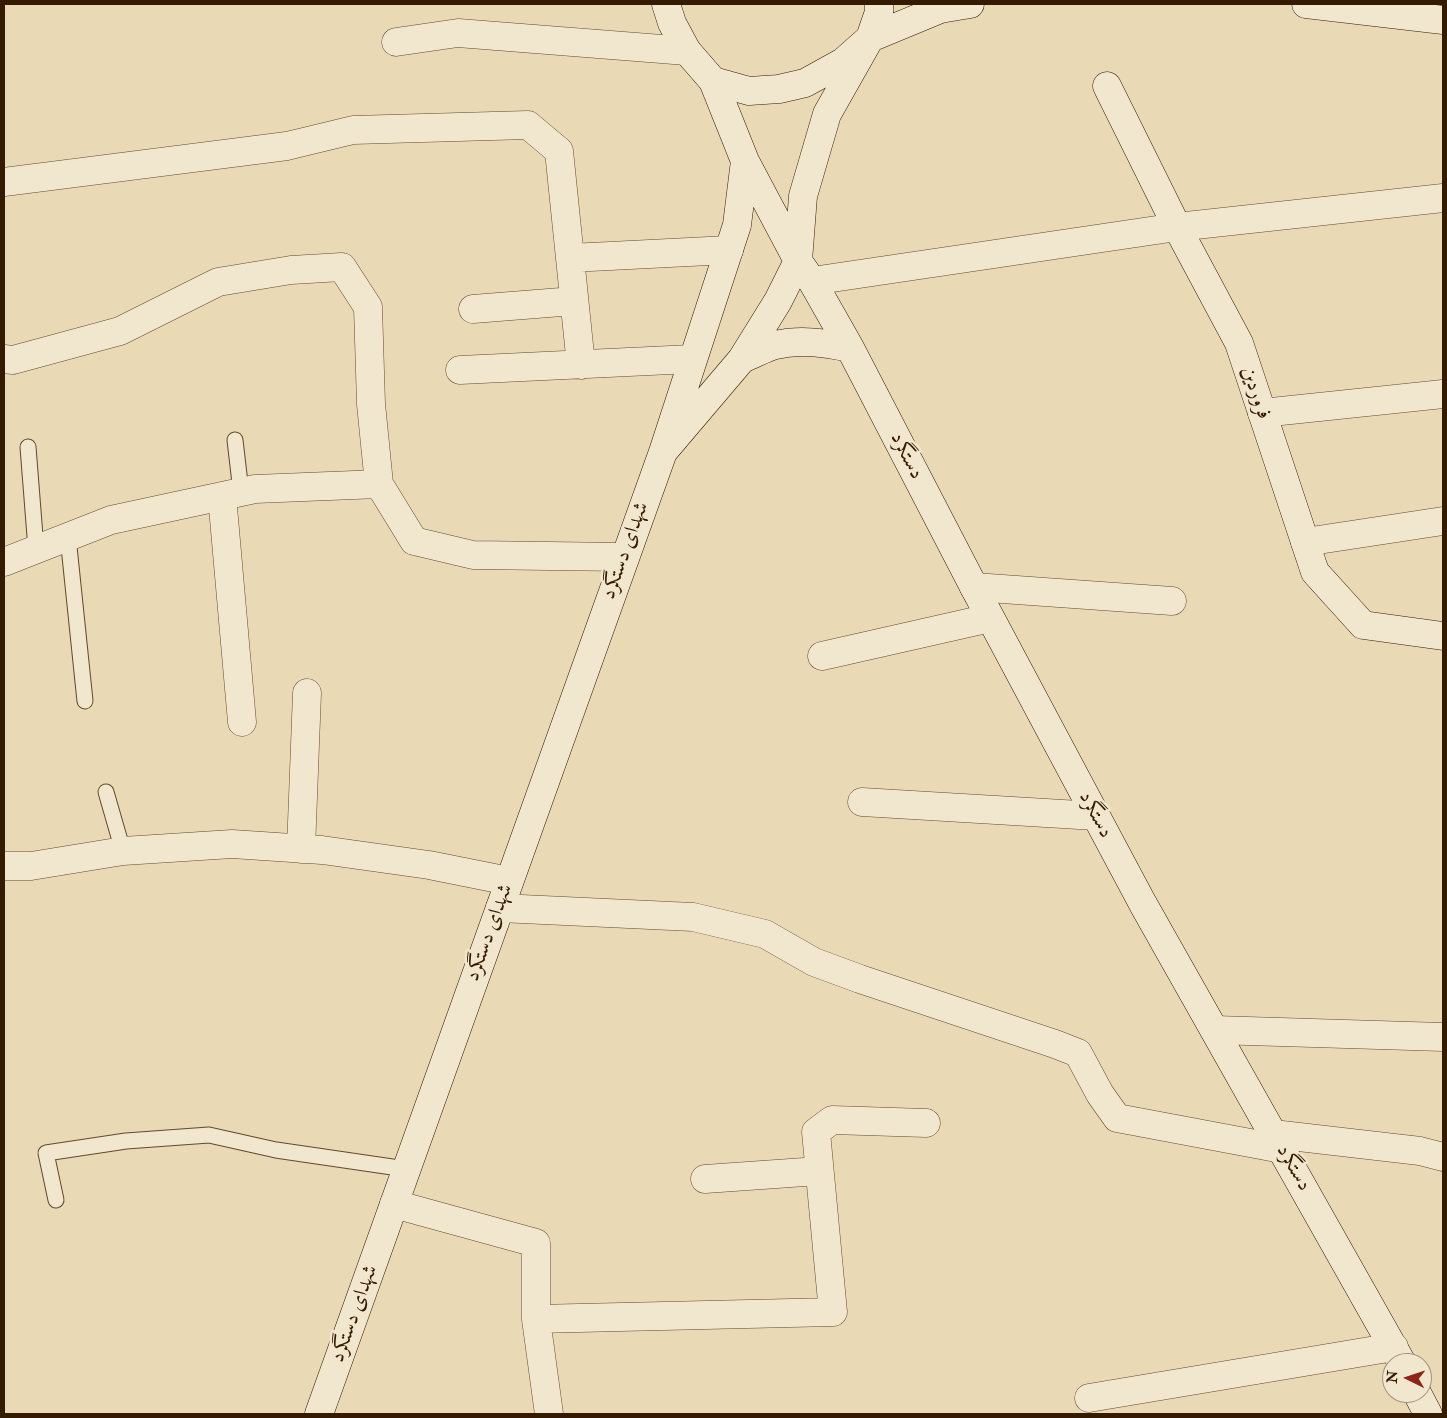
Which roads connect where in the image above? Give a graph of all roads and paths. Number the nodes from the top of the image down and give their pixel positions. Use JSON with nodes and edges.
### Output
{"nodes":[{"id":1,"x":666,"y":4,"type":"edge"},
{"id":2,"x":879,"y":4,"type":"edge"},
{"id":3,"x":970,"y":4,"type":"edge"},
{"id":4,"x":1306,"y":4,"type":"edge"},
{"id":5,"x":1443,"y":20,"type":"edge"},
{"id":6,"x":870,"y":38,"type":"junction"},
{"id":7,"x":396,"y":42,"type":"dead end"},
{"id":8,"x":687,"y":51,"type":"junction"},
{"id":9,"x":714,"y":81,"type":"junction"},
{"id":10,"x":1107,"y":86,"type":"dead end"},
{"id":11,"x":744,"y":160,"type":"junction"},
{"id":12,"x":4,"y":182,"type":"edge"},
{"id":13,"x":1443,"y":198,"type":"edge"},
{"id":14,"x":1177,"y":227,"type":"junction"},
{"id":15,"x":729,"y":250,"type":"junction"},
{"id":16,"x":570,"y":258,"type":"junction"},
{"id":17,"x":805,"y":271,"type":"junction"},
{"id":18,"x":574,"y":301,"type":"junction"},
{"id":19,"x":473,"y":309,"type":"dead end"},
{"id":20,"x":850,"y":348,"type":"junction"},
{"id":21,"x":692,"y":359,"type":"junction"},
{"id":22,"x":742,"y":359,"type":"junction"},
{"id":23,"x":4,"y":360,"type":"edge"},
{"id":24,"x":580,"y":365,"type":"junction"},
{"id":25,"x":460,"y":370,"type":"dead end"},
{"id":26,"x":1443,"y":394,"type":"edge"},
{"id":27,"x":1262,"y":413,"type":"junction"},
{"id":28,"x":235,"y":440,"type":"dead end"},
{"id":29,"x":28,"y":447,"type":"dead end"},
{"id":30,"x":663,"y":452,"type":"junction"},
{"id":31,"x":379,"y":484,"type":"junction"},
{"id":32,"x":232,"y":494,"type":"junction"},
{"id":33,"x":1443,"y":521,"type":"edge"},
{"id":34,"x":68,"y":537,"type":"junction"},
{"id":35,"x":1305,"y":542,"type":"junction"},
{"id":36,"x":36,"y":549,"type":"junction"},
{"id":37,"x":624,"y":557,"type":"junction"},
{"id":38,"x":4,"y":562,"type":"edge"},
{"id":39,"x":974,"y":587,"type":"junction"},
{"id":40,"x":1172,"y":601,"type":"dead end"},
{"id":41,"x":990,"y":618,"type":"junction"},
{"id":42,"x":1443,"y":636,"type":"edge"},
{"id":43,"x":822,"y":656,"type":"dead end"},
{"id":44,"x":308,"y":692,"type":"dead end"},
{"id":45,"x":86,"y":701,"type":"dead end"},
{"id":46,"x":242,"y":722,"type":"dead end"},
{"id":47,"x":106,"y":792,"type":"dead end"},
{"id":48,"x":862,"y":802,"type":"dead end"},
{"id":49,"x":1096,"y":816,"type":"junction"},
{"id":50,"x":301,"y":849,"type":"junction"},
{"id":51,"x":123,"y":851,"type":"junction"},
{"id":52,"x":4,"y":866,"type":"edge"},
{"id":53,"x":509,"y":881,"type":"junction"},
{"id":54,"x":500,"y":908,"type":"junction"},
{"id":55,"x":1215,"y":1030,"type":"junction"},
{"id":56,"x":1443,"y":1037,"type":"edge"},
{"id":57,"x":926,"y":1123,"type":"dead end"},
{"id":58,"x":1277,"y":1142,"type":"junction"},
{"id":59,"x":1443,"y":1156,"type":"edge"},
{"id":60,"x":406,"y":1170,"type":"junction"},
{"id":61,"x":819,"y":1170,"type":"junction"},
{"id":62,"x":705,"y":1179,"type":"dead end"},
{"id":63,"x":56,"y":1200,"type":"dead end"},
{"id":64,"x":394,"y":1204,"type":"junction"},
{"id":65,"x":536,"y":1319,"type":"junction"},
{"id":66,"x":1397,"y":1353,"type":"edge"},
{"id":67,"x":1382,"y":1357,"type":"edge"},
{"id":68,"x":1089,"y":1398,"type":"dead end"},
{"id":69,"x":319,"y":1414,"type":"edge"},
{"id":70,"x":550,"y":1414,"type":"edge"}],
"edges":[{"from":1,"to":8,"type":"street"},
{"from":2,"to":6,"type":"street"},
{"from":3,"to":6,"type":"street"},
{"from":4,"to":5,"type":"street"},
{"from":6,"to":9,"type":"street"},
{"from":6,"to":17,"type":"street"},
{"from":7,"to":8,"type":"street"},
{"from":8,"to":9,"type":"street"},
{"from":9,"to":11,"type":"street","name":"دستگرد"},
{"from":10,"to":14,"type":"street","name":"فروردین"},
{"from":11,"to":15,"type":"street","name":"شهدای دستگرد"},
{"from":11,"to":17,"type":"street","name":"دستگرد"},
{"from":12,"to":16,"type":"street"},
{"from":13,"to":14,"type":"street"},
{"from":14,"to":17,"type":"street"},
{"from":14,"to":27,"type":"street","name":"فروردین"},
{"from":15,"to":16,"type":"street"},
{"from":15,"to":21,"type":"street","name":"شهدای دستگرد"},
{"from":16,"to":18,"type":"street"},
{"from":17,"to":20,"type":"street","name":"دستگرد"},
{"from":17,"to":22,"type":"street","name":"شهدای دستگرد"},
{"from":18,"to":19,"type":"street"},
{"from":18,"to":24,"type":"street"},
{"from":20,"to":22,"type":"street"},
{"from":20,"to":39,"type":"street","name":"دستگرد"},
{"from":21,"to":24,"type":"street"},
{"from":21,"to":30,"type":"street","name":"شهدای دستگرد"},
{"from":22,"to":30,"type":"street","name":"شهدای دستگرد"},
{"from":23,"to":31,"type":"street"},
{"from":24,"to":25,"type":"street"},
{"from":26,"to":27,"type":"street"},
{"from":27,"to":35,"type":"street","name":"فروردین"},
{"from":28,"to":32,"type":"lane"},
{"from":29,"to":36,"type":"lane"},
{"from":30,"to":37,"type":"street","name":"شهدای دستگرد"},
{"from":31,"to":32,"type":"street"},
{"from":31,"to":37,"type":"street"},
{"from":32,"to":34,"type":"street"},
{"from":32,"to":46,"type":"street"},
{"from":33,"to":35,"type":"street"},
{"from":34,"to":36,"type":"street"},
{"from":34,"to":45,"type":"lane"},
{"from":35,"to":42,"type":"street","name":"فروردین"},
{"from":36,"to":38,"type":"street"},
{"from":37,"to":53,"type":"street","name":"شهدای دستگرد"},
{"from":39,"to":40,"type":"street"},
{"from":39,"to":41,"type":"street","name":"دستگرد"},
{"from":41,"to":43,"type":"street"},
{"from":41,"to":49,"type":"street","name":"دستگرد"},
{"from":44,"to":50,"type":"street"},
{"from":47,"to":51,"type":"lane"},
{"from":48,"to":49,"type":"street"},
{"from":49,"to":55,"type":"street","name":"دستگرد"},
{"from":50,"to":51,"type":"street"},
{"from":50,"to":53,"type":"street"},
{"from":51,"to":52,"type":"street"},
{"from":53,"to":54,"type":"street","name":"شهدای دستگرد"},
{"from":54,"to":58,"type":"street"},
{"from":54,"to":60,"type":"street","name":"شهدای دستگرد"},
{"from":55,"to":56,"type":"street"},
{"from":55,"to":58,"type":"street","name":"دستگرد"},
{"from":57,"to":61,"type":"street"},
{"from":58,"to":59,"type":"street"},
{"from":58,"to":66,"type":"street","name":"دستگرد"},
{"from":60,"to":63,"type":"lane"},
{"from":60,"to":64,"type":"street","name":"شهدای دستگرد"},
{"from":61,"to":62,"type":"street"},
{"from":61,"to":65,"type":"street"},
{"from":64,"to":65,"type":"street"},
{"from":64,"to":69,"type":"street","name":"شهدای دستگرد"},
{"from":65,"to":70,"type":"street"},
{"from":67,"to":68,"type":"street"}]}
